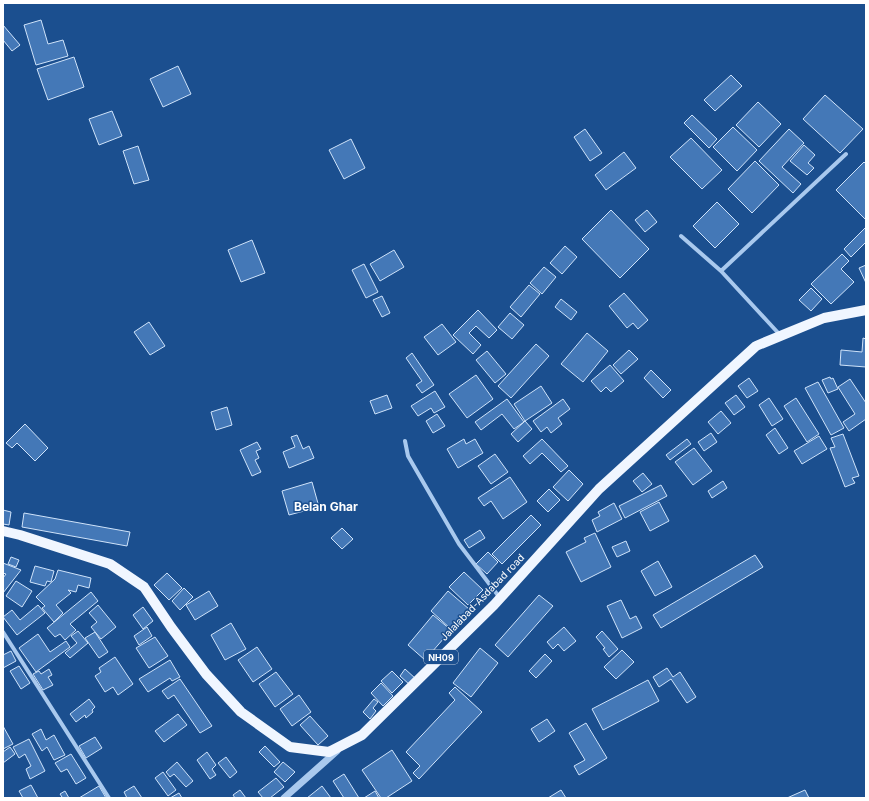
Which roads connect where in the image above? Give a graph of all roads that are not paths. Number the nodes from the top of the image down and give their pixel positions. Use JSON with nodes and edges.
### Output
{"nodes":[{"id":1,"x":846,"y":154,"type":"dead end"},
{"id":2,"x":681,"y":236,"type":"dead end"},
{"id":3,"x":721,"y":271,"type":"junction"},
{"id":4,"x":866,"y":310,"type":"edge"},
{"id":5,"x":781,"y":336,"type":"junction"},
{"id":6,"x":405,"y":441,"type":"dead end"},
{"id":7,"x":3,"y":531,"type":"edge"},
{"id":8,"x":500,"y":598,"type":"junction"},
{"id":9,"x":3,"y":632,"type":"edge"},
{"id":10,"x":344,"y":744,"type":"junction"},
{"id":11,"x":109,"y":798,"type":"edge"},
{"id":12,"x":284,"y":798,"type":"edge"}],
"edges":[{"from":1,"to":3,"type":"street"},
{"from":2,"to":3,"type":"street"},
{"from":3,"to":5,"type":"street"},
{"from":4,"to":5,"type":"main road","name":"Jalalabad-Asdabad road","number":"NH09"},
{"from":5,"to":8,"type":"main road","name":"Jalalabad-Asdabad road","number":"NH09"},
{"from":6,"to":8,"type":"street"},
{"from":7,"to":10,"type":"main road","name":"Jalalabad-Asdabad road","number":"NH09"},
{"from":8,"to":10,"type":"main road","name":"Jalalabad-Asdabad road","number":"NH09"},
{"from":9,"to":11,"type":"street"},
{"from":10,"to":12,"type":"street"}]}
